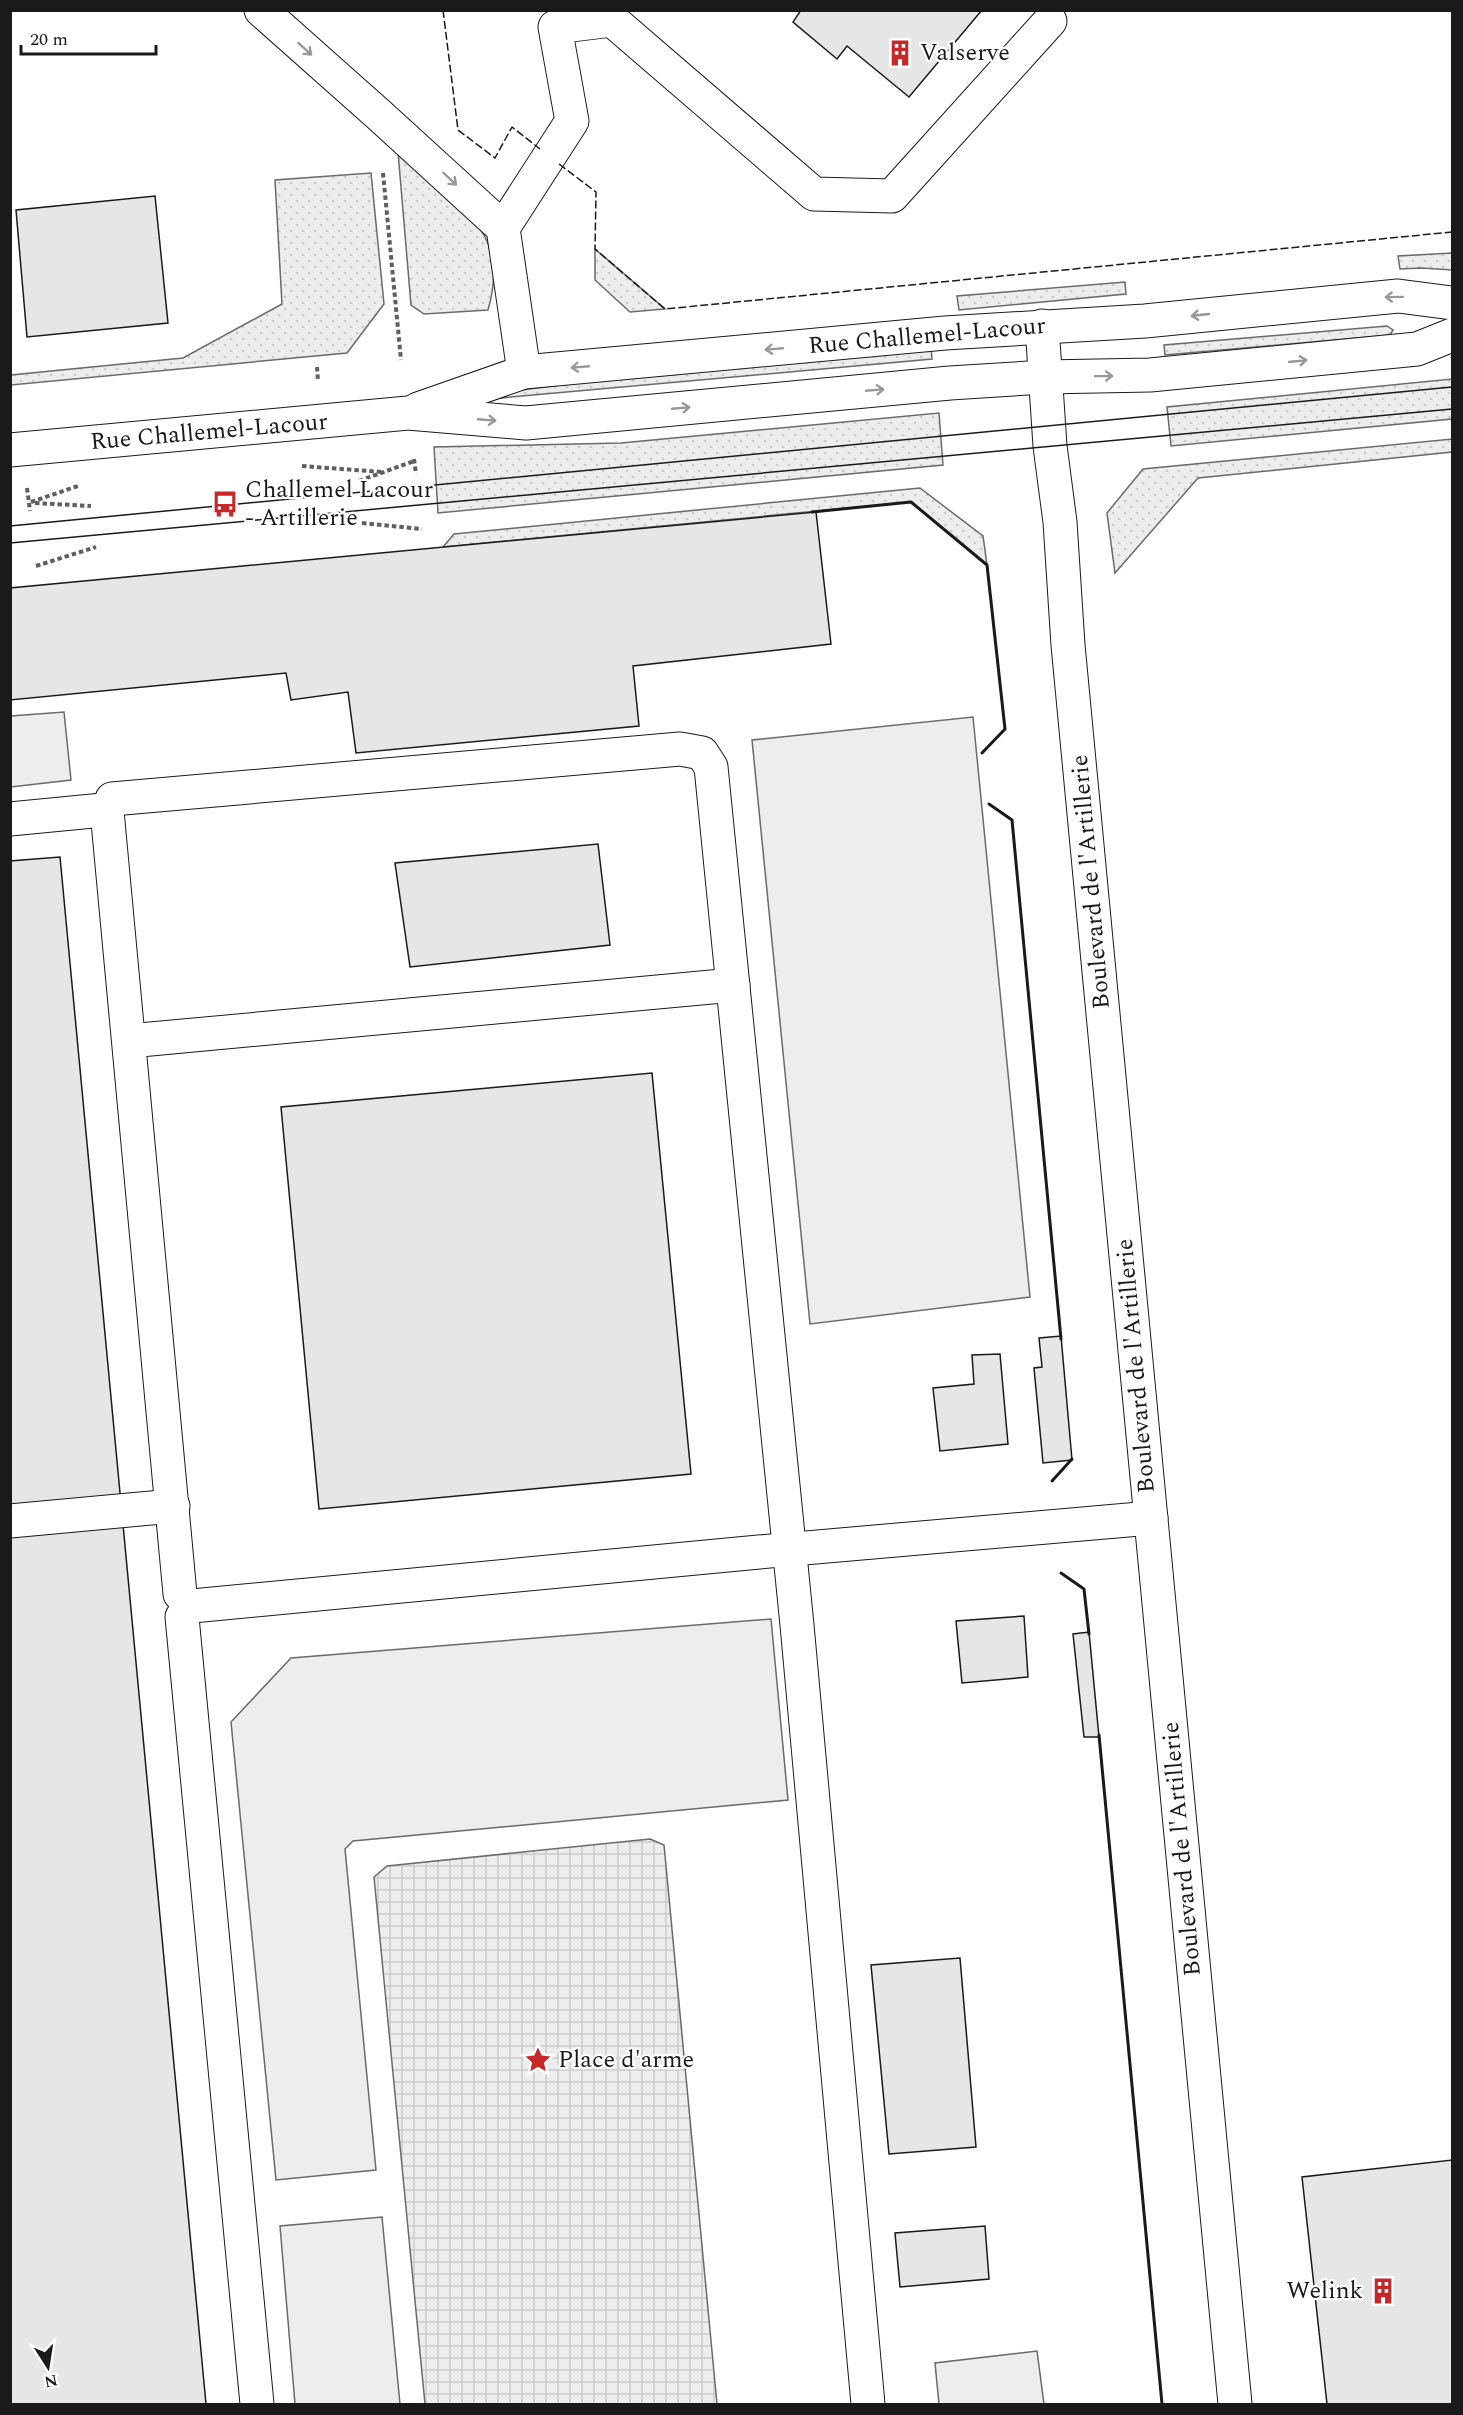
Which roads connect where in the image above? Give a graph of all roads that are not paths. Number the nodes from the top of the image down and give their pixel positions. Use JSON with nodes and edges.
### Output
{"nodes":[{"id":1,"x":261,"y":10,"type":"edge"},
{"id":2,"x":1050,"y":21,"type":"dead end"},
{"id":3,"x":503,"y":228,"type":"junction"},
{"id":4,"x":1452,"y":303,"type":"edge"},
{"id":5,"x":1042,"y":327,"type":"junction"},
{"id":6,"x":1452,"y":335,"type":"edge"},
{"id":7,"x":524,"y":372,"type":"junction"},
{"id":8,"x":1045,"y":377,"type":"junction"},
{"id":9,"x":408,"y":413,"type":"junction"},
{"id":10,"x":10,"y":450,"type":"edge"},
{"id":11,"x":107,"y":807,"type":"junction"},
{"id":12,"x":10,"y":819,"type":"edge"},
{"id":13,"x":733,"y":985,"type":"junction"},
{"id":14,"x":129,"y":1041,"type":"junction"},
{"id":15,"x":173,"y":1506,"type":"junction"},
{"id":16,"x":1151,"y":1518,"type":"junction"},
{"id":17,"x":10,"y":1521,"type":"edge"},
{"id":18,"x":790,"y":1550,"type":"junction"},
{"id":19,"x":185,"y":1606,"type":"junction"},
{"id":20,"x":257,"y":2404,"type":"edge"},
{"id":21,"x":868,"y":2404,"type":"edge"},
{"id":22,"x":1235,"y":2404,"type":"edge"}],
"edges":[{"from":1,"to":3,"type":"street","one_way":true},
{"from":2,"to":3,"type":"street"},
{"from":3,"to":7,"type":"street"},
{"from":4,"to":5,"type":"street","name":"Rue Challemel-Lacour","one_way":true},
{"from":5,"to":7,"type":"street","name":"Rue Challemel-Lacour","one_way":true},
{"from":5,"to":8,"type":"street","name":"Boulevard de l'Artillerie"},
{"from":8,"to":6,"type":"street","name":"Rue Challemel-Lacour","one_way":true},
{"from":7,"to":9,"type":"street","name":"Rue Challemel-Lacour"},
{"from":9,"to":8,"type":"street","name":"Rue Challemel-Lacour","one_way":true},
{"from":8,"to":16,"type":"street","name":"Boulevard de l'Artillerie"},
{"from":9,"to":10,"type":"street","name":"Rue Challemel-Lacour"},
{"from":11,"to":12,"type":"street"},
{"from":11,"to":13,"type":"street"},
{"from":11,"to":14,"type":"street"},
{"from":13,"to":14,"type":"street"},
{"from":13,"to":18,"type":"street"},
{"from":14,"to":15,"type":"street"},
{"from":15,"to":17,"type":"street"},
{"from":15,"to":19,"type":"street"},
{"from":16,"to":18,"type":"street"},
{"from":16,"to":22,"type":"street","name":"Boulevard de l'Artillerie"},
{"from":18,"to":19,"type":"street"},
{"from":18,"to":21,"type":"street"},
{"from":19,"to":20,"type":"street"}]}
